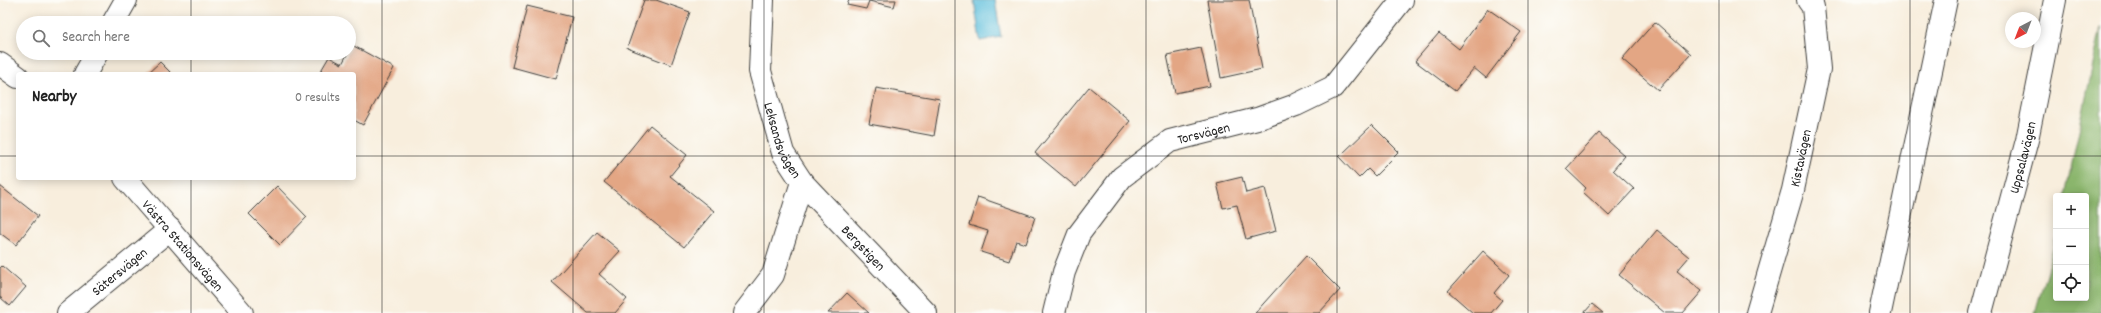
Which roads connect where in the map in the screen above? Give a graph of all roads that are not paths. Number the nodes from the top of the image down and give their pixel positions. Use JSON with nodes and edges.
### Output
{"nodes":[{"id":1,"x":126,"y":0,"type":"edge"},
{"id":2,"x":763,"y":0,"type":"edge"},
{"id":3,"x":1402,"y":0,"type":"edge"},
{"id":4,"x":1808,"y":0,"type":"edge"},
{"id":5,"x":1946,"y":0,"type":"edge"},
{"id":6,"x":2055,"y":0,"type":"edge"},
{"id":7,"x":117,"y":16,"type":"edge"},
{"id":8,"x":93,"y":60,"type":"edge"},
{"id":9,"x":0,"y":64,"type":"edge"},
{"id":10,"x":86,"y":72,"type":"edge"},
{"id":11,"x":16,"y":76,"type":"edge"},
{"id":12,"x":127,"y":180,"type":"edge"},
{"id":13,"x":802,"y":182,"type":"junction"},
{"id":14,"x":170,"y":229,"type":"junction"},
{"id":15,"x":68,"y":313,"type":"edge"},
{"id":16,"x":242,"y":313,"type":"edge"},
{"id":17,"x":744,"y":313,"type":"edge"},
{"id":18,"x":926,"y":313,"type":"edge"},
{"id":19,"x":1054,"y":313,"type":"edge"},
{"id":20,"x":1757,"y":313,"type":"edge"},
{"id":21,"x":1880,"y":313,"type":"edge"},
{"id":22,"x":1981,"y":313,"type":"edge"}],
"edges":[{"from":1,"to":7,"type":"main road"},
{"from":2,"to":13,"type":"main road","name":"Leksandsvägen"},
{"from":3,"to":19,"type":"main road","name":"Torsvägen"},
{"from":4,"to":20,"type":"main road","name":"Kistavägen"},
{"from":5,"to":21,"type":"main road"},
{"from":6,"to":22,"type":"main road","name":"Uppsalavägen"},
{"from":8,"to":10,"type":"main road"},
{"from":9,"to":11,"type":"main road"},
{"from":12,"to":14,"type":"main road","name":"Västra Stationsvägen"},
{"from":13,"to":17,"type":"main road","name":"Leksandsvägen"},
{"from":13,"to":18,"type":"main road","name":"Bergstigen"},
{"from":14,"to":15,"type":"main road","name":"Sätersvägen"},
{"from":14,"to":16,"type":"main road","name":"Västra Stationsvägen"}]}
